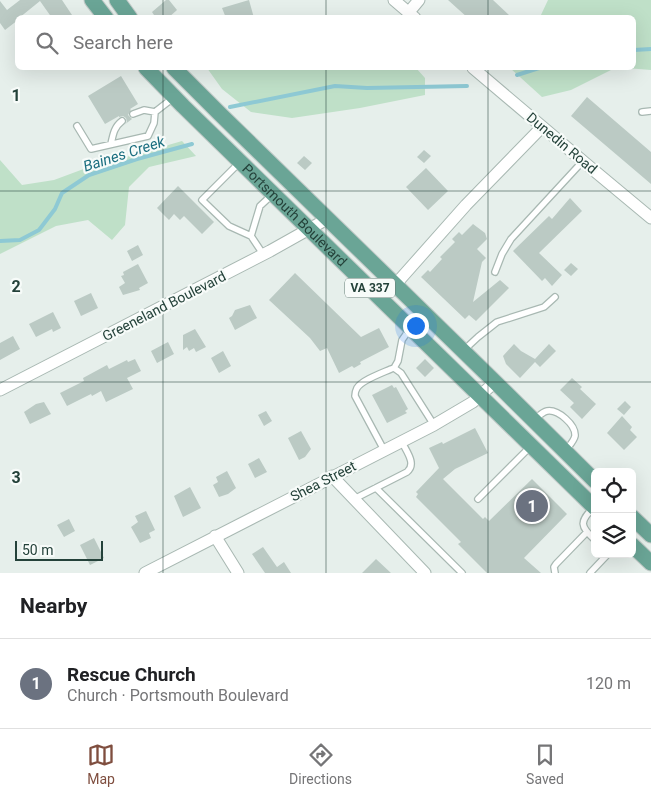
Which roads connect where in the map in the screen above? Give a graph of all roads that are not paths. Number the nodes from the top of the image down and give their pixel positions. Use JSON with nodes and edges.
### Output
{"nodes":[{"id":1,"x":92,"y":0,"type":"edge"},
{"id":2,"x":394,"y":0,"type":"edge"},
{"id":3,"x":419,"y":0,"type":"edge"},
{"id":4,"x":121,"y":1,"type":"edge"},
{"id":5,"x":103,"y":15,"type":"edge"},
{"id":6,"x":107,"y":15,"type":"edge"},
{"id":7,"x":128,"y":15,"type":"edge"},
{"id":8,"x":412,"y":15,"type":"edge"},
{"id":9,"x":148,"y":70,"type":"edge"},
{"id":10,"x":176,"y":70,"type":"edge"},
{"id":11,"x":475,"y":70,"type":"edge"},
{"id":12,"x":174,"y":97,"type":"junction"},
{"id":13,"x":651,"y":111,"type":"edge"},
{"id":14,"x":155,"y":112,"type":"junction"},
{"id":15,"x":642,"y":112,"type":"dead end"},
{"id":16,"x":133,"y":114,"type":"dead end"},
{"id":17,"x":122,"y":121,"type":"dead end"},
{"id":18,"x":77,"y":126,"type":"dead end"},
{"id":19,"x":542,"y":126,"type":"junction"},
{"id":20,"x":111,"y":144,"type":"junction"},
{"id":21,"x":240,"y":161,"type":"junction"},
{"id":22,"x":583,"y":161,"type":"junction"},
{"id":23,"x":274,"y":194,"type":"junction"},
{"id":24,"x":651,"y":218,"type":"edge"},
{"id":25,"x":327,"y":219,"type":"junction"},
{"id":26,"x":309,"y":229,"type":"junction"},
{"id":27,"x":252,"y":236,"type":"junction"},
{"id":28,"x":263,"y":254,"type":"junction"},
{"id":29,"x":495,"y":272,"type":"dead end"},
{"id":30,"x":395,"y":285,"type":"junction"},
{"id":31,"x":555,"y":297,"type":"dead end"},
{"id":32,"x":411,"y":328,"type":"junction"},
{"id":33,"x":462,"y":351,"type":"junction"},
{"id":34,"x":394,"y":368,"type":"junction"},
{"id":35,"x":495,"y":382,"type":"junction"},
{"id":36,"x":0,"y":390,"type":"edge"},
{"id":37,"x":480,"y":396,"type":"junction"},
{"id":38,"x":534,"y":421,"type":"junction"},
{"id":39,"x":434,"y":425,"type":"junction"},
{"id":40,"x":402,"y":442,"type":"junction"},
{"id":41,"x":531,"y":446,"type":"junction"},
{"id":42,"x":384,"y":450,"type":"junction"},
{"id":43,"x":565,"y":451,"type":"junction"},
{"id":44,"x":332,"y":476,"type":"junction"},
{"id":45,"x":591,"y":476,"type":"edge"},
{"id":46,"x":376,"y":488,"type":"junction"},
{"id":47,"x":354,"y":499,"type":"junction"},
{"id":48,"x":478,"y":499,"type":"dead end"},
{"id":49,"x":591,"y":505,"type":"edge"},
{"id":50,"x":591,"y":511,"type":"edge"},
{"id":51,"x":636,"y":521,"type":"edge"},
{"id":52,"x":587,"y":532,"type":"junction"},
{"id":53,"x":215,"y":536,"type":"junction"},
{"id":54,"x":591,"y":536,"type":"edge"},
{"id":55,"x":651,"y":536,"type":"edge"},
{"id":56,"x":636,"y":549,"type":"edge"},
{"id":57,"x":604,"y":558,"type":"edge"},
{"id":58,"x":651,"y":563,"type":"edge"},
{"id":59,"x":145,"y":573,"type":"edge"},
{"id":60,"x":238,"y":573,"type":"edge"},
{"id":61,"x":425,"y":573,"type":"edge"},
{"id":62,"x":462,"y":573,"type":"edge"},
{"id":63,"x":555,"y":573,"type":"edge"},
{"id":64,"x":590,"y":573,"type":"edge"}],
"edges":[{"from":1,"to":5,"type":"main road"},
{"from":2,"to":8,"type":"street"},
{"from":3,"to":8,"type":"street"},
{"from":4,"to":6,"type":"street"},
{"from":4,"to":7,"type":"main road"},
{"from":9,"to":12,"type":"main road","name":"Portsmouth Boulevard","number":"VA 337"},
{"from":10,"to":25,"type":"main road","name":"Portsmouth Boulevard","number":"VA 337"},
{"from":11,"to":19,"type":"street","name":"Dunedin Road"},
{"from":12,"to":14,"type":"lane"},
{"from":12,"to":21,"type":"main road","name":"Portsmouth Boulevard","number":"VA 337"},
{"from":13,"to":15,"type":"lane"},
{"from":14,"to":16,"type":"lane"},
{"from":14,"to":20,"type":"lane"},
{"from":17,"to":20,"type":"lane"},
{"from":18,"to":20,"type":"lane"},
{"from":19,"to":22,"type":"street","name":"Dunedin Road"},
{"from":19,"to":30,"type":"street"},
{"from":21,"to":23,"type":"main road","name":"Portsmouth Boulevard","number":"VA 337"},
{"from":21,"to":27,"type":"lane"},
{"from":22,"to":24,"type":"street","name":"Dunedin Road"},
{"from":22,"to":29,"type":"lane"},
{"from":23,"to":26,"type":"main road","name":"Portsmouth Boulevard","number":"VA 337"},
{"from":23,"to":27,"type":"lane"},
{"from":25,"to":26,"type":"street","name":"Greeneland Boulevard"},
{"from":25,"to":30,"type":"main road","name":"Portsmouth Boulevard","number":"VA 337"},
{"from":26,"to":28,"type":"street","name":"Greeneland Boulevard"},
{"from":26,"to":32,"type":"main road","name":"Portsmouth Boulevard","number":"VA 337"},
{"from":27,"to":28,"type":"lane"},
{"from":28,"to":36,"type":"street","name":"Greeneland Boulevard"},
{"from":30,"to":33,"type":"main road","name":"Portsmouth Boulevard","number":"VA 337"},
{"from":31,"to":33,"type":"lane"},
{"from":32,"to":34,"type":"lane"},
{"from":32,"to":37,"type":"main road","name":"Portsmouth Boulevard","number":"VA 337"},
{"from":33,"to":35,"type":"main road","name":"Portsmouth Boulevard","number":"VA 337"},
{"from":34,"to":39,"type":"lane"},
{"from":34,"to":42,"type":"lane"},
{"from":35,"to":37,"type":"street","name":"Shea Street"},
{"from":35,"to":38,"type":"main road","name":"Portsmouth Boulevard","number":"VA 337"},
{"from":37,"to":39,"type":"street","name":"Shea Street"},
{"from":37,"to":41,"type":"main road","name":"Portsmouth Boulevard","number":"VA 337"},
{"from":38,"to":43,"type":"main road","name":"Portsmouth Boulevard","number":"VA 337"},
{"from":38,"to":43,"type":"lane"},
{"from":39,"to":40,"type":"street","name":"Shea Street"},
{"from":40,"to":42,"type":"street","name":"Shea Street"},
{"from":40,"to":46,"type":"lane"},
{"from":41,"to":48,"type":"lane"},
{"from":41,"to":49,"type":"main road","name":"Portsmouth Boulevard","number":"VA 337"},
{"from":42,"to":44,"type":"street","name":"Shea Street"},
{"from":43,"to":45,"type":"main road","name":"Portsmouth Boulevard","number":"VA 337"},
{"from":44,"to":47,"type":"street"},
{"from":44,"to":53,"type":"street","name":"Shea Street"},
{"from":46,"to":47,"type":"lane"},
{"from":46,"to":62,"type":"lane"},
{"from":47,"to":61,"type":"street"},
{"from":50,"to":52,"type":"lane"},
{"from":51,"to":55,"type":"main road"},
{"from":52,"to":54,"type":"lane"},
{"from":52,"to":63,"type":"lane"},
{"from":53,"to":59,"type":"street","name":"Shea Street"},
{"from":53,"to":60,"type":"street"},
{"from":56,"to":58,"type":"main road"},
{"from":57,"to":64,"type":"lane"}]}
